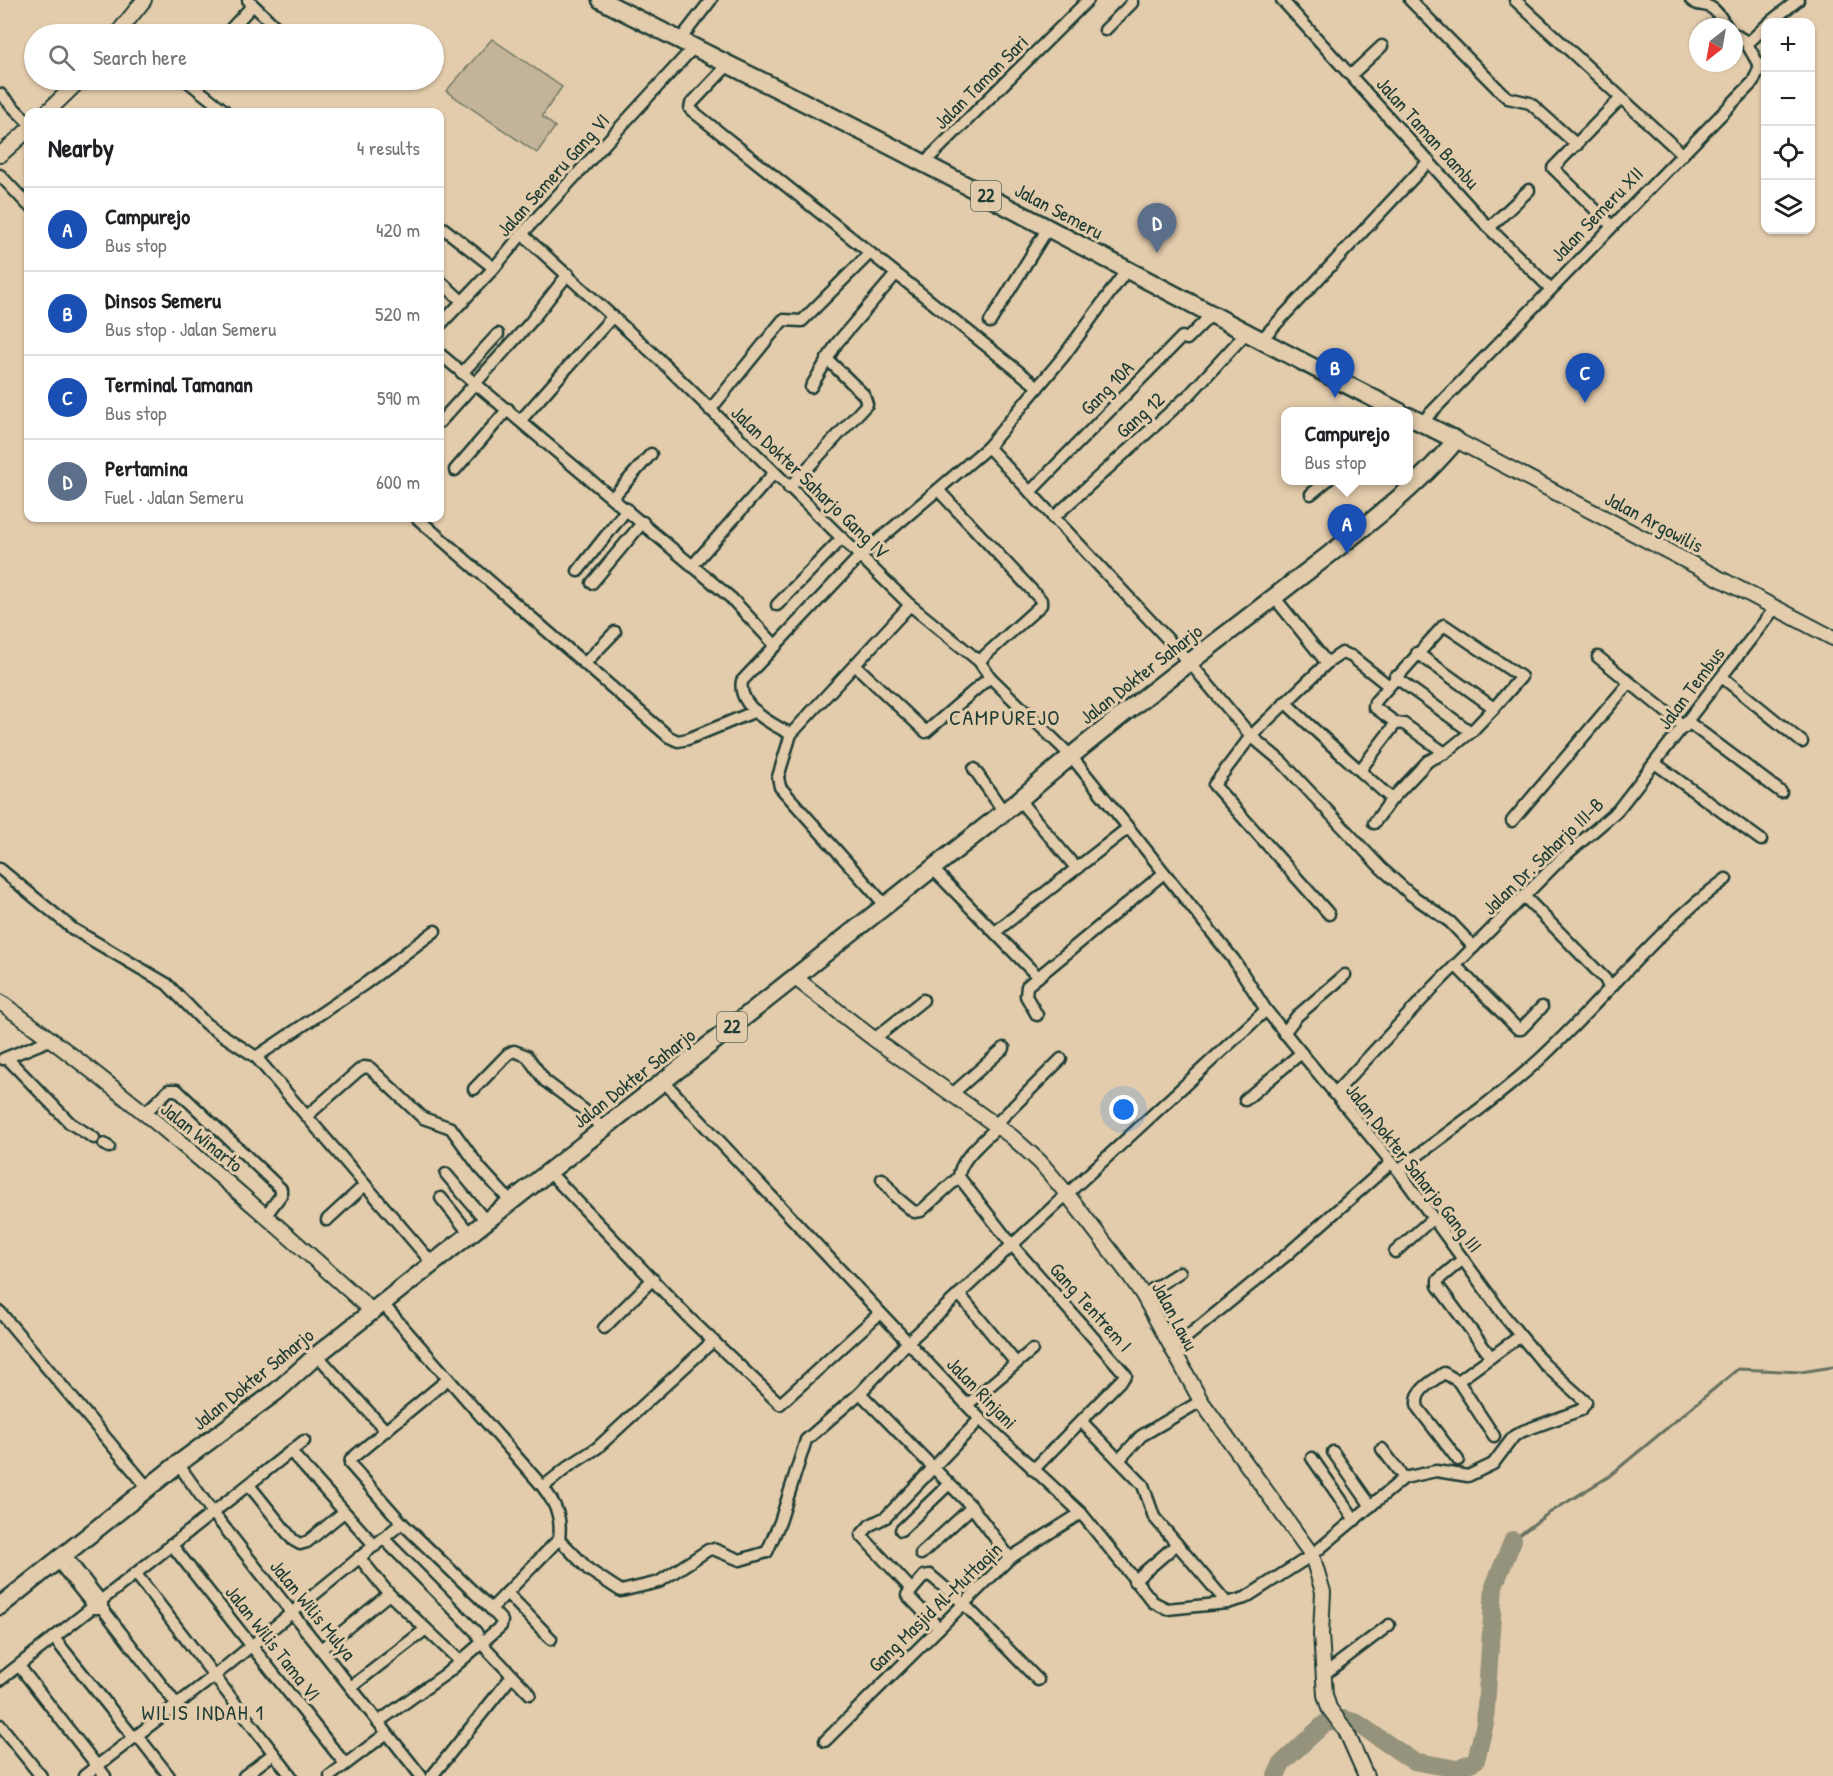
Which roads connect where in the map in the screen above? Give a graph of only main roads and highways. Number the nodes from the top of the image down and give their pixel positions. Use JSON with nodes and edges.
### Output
{"nodes":[{"id":1,"x":601,"y":0,"type":"edge"},
{"id":2,"x":1392,"y":407,"type":"edge"},
{"id":3,"x":1415,"y":419,"type":"edge"},
{"id":4,"x":1413,"y":483,"type":"edge"},
{"id":5,"x":1411,"y":485,"type":"edge"},
{"id":6,"x":0,"y":1606,"type":"edge"}],
"edges":[{"from":1,"to":2,"type":"highway","name":"Jalan Semeru","number":"22"},
{"from":3,"to":4,"type":"highway","name":"Jalan Dokter Saharjo","number":"22"},
{"from":5,"to":6,"type":"highway","name":"Jalan Dokter Saharjo","number":"22"}]}
